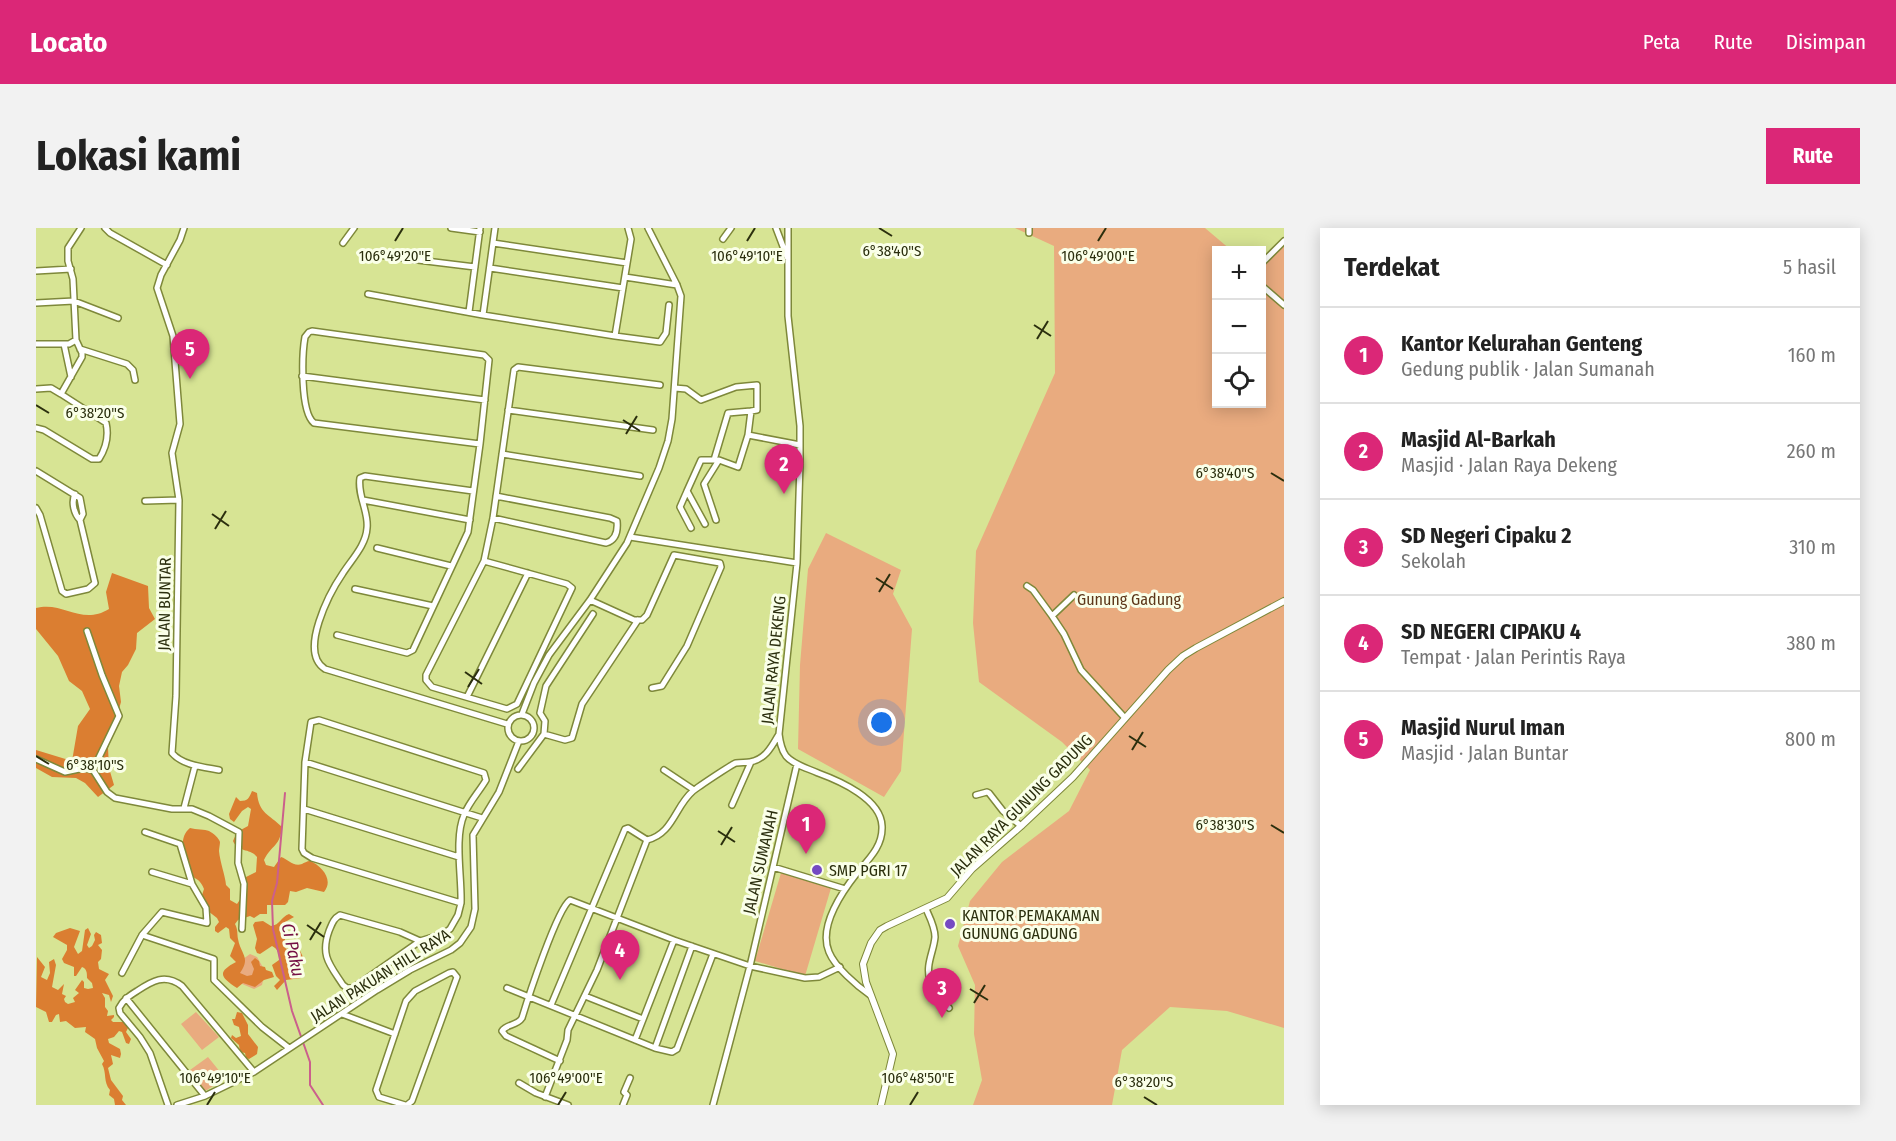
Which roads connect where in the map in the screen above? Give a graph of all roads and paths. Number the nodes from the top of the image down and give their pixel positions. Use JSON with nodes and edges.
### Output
{"nodes":[{"id":1,"x":81,"y":228,"type":"edge"},
{"id":2,"x":105,"y":228,"type":"edge"},
{"id":3,"x":184,"y":228,"type":"edge"},
{"id":4,"x":354,"y":228,"type":"edge"},
{"id":5,"x":451,"y":228,"type":"edge"},
{"id":6,"x":495,"y":228,"type":"edge"},
{"id":7,"x":628,"y":228,"type":"edge"},
{"id":8,"x":648,"y":228,"type":"edge"},
{"id":9,"x":731,"y":228,"type":"edge"},
{"id":10,"x":776,"y":228,"type":"edge"},
{"id":11,"x":788,"y":228,"type":"edge"},
{"id":12,"x":480,"y":230,"type":"edge"},
{"id":13,"x":723,"y":239,"type":"dead end"},
{"id":14,"x":1284,"y":241,"type":"edge"},
{"id":15,"x":343,"y":243,"type":"dead end"},
{"id":16,"x":493,"y":243,"type":"junction"},
{"id":17,"x":377,"y":255,"type":"dead end"},
{"id":18,"x":787,"y":259,"type":"junction"},
{"id":19,"x":1266,"y":259,"type":"edge"},
{"id":20,"x":627,"y":263,"type":"junction"},
{"id":21,"x":167,"y":265,"type":"junction"},
{"id":22,"x":476,"y":267,"type":"junction"},
{"id":23,"x":490,"y":268,"type":"junction"},
{"id":24,"x":71,"y":269,"type":"junction"},
{"id":25,"x":36,"y":271,"type":"edge"},
{"id":26,"x":624,"y":277,"type":"junction"},
{"id":27,"x":677,"y":285,"type":"junction"},
{"id":28,"x":623,"y":288,"type":"junction"},
{"id":29,"x":1266,"y":289,"type":"edge"},
{"id":30,"x":368,"y":294,"type":"dead end"},
{"id":31,"x":74,"y":301,"type":"junction"},
{"id":32,"x":36,"y":303,"type":"edge"},
{"id":33,"x":669,"y":305,"type":"dead end"},
{"id":34,"x":1284,"y":305,"type":"edge"},
{"id":35,"x":469,"y":312,"type":"junction"},
{"id":36,"x":483,"y":315,"type":"junction"},
{"id":37,"x":118,"y":318,"type":"dead end"},
{"id":38,"x":615,"y":336,"type":"junction"},
{"id":39,"x":76,"y":340,"type":"junction"},
{"id":40,"x":36,"y":344,"type":"edge"},
{"id":41,"x":64,"y":344,"type":"junction"},
{"id":42,"x":80,"y":349,"type":"junction"},
{"id":43,"x":302,"y":376,"type":"junction"},
{"id":44,"x":71,"y":377,"type":"junction"},
{"id":45,"x":135,"y":380,"type":"dead end"},
{"id":46,"x":660,"y":385,"type":"dead end"},
{"id":47,"x":675,"y":388,"type":"junction"},
{"id":48,"x":36,"y":389,"type":"edge"},
{"id":49,"x":61,"y":394,"type":"junction"},
{"id":50,"x":485,"y":400,"type":"junction"},
{"id":51,"x":508,"y":410,"type":"junction"},
{"id":52,"x":751,"y":411,"type":"junction"},
{"id":53,"x":36,"y":428,"type":"edge"},
{"id":54,"x":653,"y":430,"type":"dead end"},
{"id":55,"x":748,"y":435,"type":"junction"},
{"id":56,"x":480,"y":444,"type":"junction"},
{"id":57,"x":800,"y":445,"type":"junction"},
{"id":58,"x":502,"y":454,"type":"junction"},
{"id":59,"x":717,"y":460,"type":"junction"},
{"id":60,"x":36,"y":471,"type":"edge"},
{"id":61,"x":640,"y":476,"type":"dead end"},
{"id":62,"x":473,"y":490,"type":"junction"},
{"id":63,"x":687,"y":491,"type":"junction"},
{"id":64,"x":496,"y":496,"type":"junction"},
{"id":65,"x":179,"y":500,"type":"junction"},
{"id":66,"x":363,"y":500,"type":"junction"},
{"id":67,"x":145,"y":501,"type":"dead end"},
{"id":68,"x":36,"y":508,"type":"edge"},
{"id":69,"x":493,"y":518,"type":"junction"},
{"id":70,"x":470,"y":520,"type":"junction"},
{"id":71,"x":716,"y":520,"type":"dead end"},
{"id":72,"x":705,"y":524,"type":"dead end"},
{"id":73,"x":617,"y":527,"type":"junction"},
{"id":74,"x":691,"y":528,"type":"dead end"},
{"id":75,"x":614,"y":537,"type":"junction"},
{"id":76,"x":630,"y":537,"type":"junction"},
{"id":77,"x":377,"y":549,"type":"dead end"},
{"id":78,"x":484,"y":561,"type":"junction"},
{"id":79,"x":797,"y":562,"type":"junction"},
{"id":80,"x":451,"y":566,"type":"junction"},
{"id":81,"x":528,"y":573,"type":"junction"},
{"id":82,"x":1027,"y":586,"type":"dead end"},
{"id":83,"x":355,"y":590,"type":"dead end"},
{"id":84,"x":1074,"y":595,"type":"dead end"},
{"id":85,"x":590,"y":600,"type":"junction"},
{"id":86,"x":1284,"y":601,"type":"edge"},
{"id":87,"x":433,"y":606,"type":"junction"},
{"id":88,"x":593,"y":614,"type":"dead end"},
{"id":89,"x":1052,"y":616,"type":"junction"},
{"id":90,"x":638,"y":620,"type":"junction"},
{"id":91,"x":87,"y":631,"type":"dead end"},
{"id":92,"x":337,"y":635,"type":"dead end"},
{"id":93,"x":652,"y":688,"type":"dead end"},
{"id":94,"x":466,"y":697,"type":"junction"},
{"id":95,"x":522,"y":714,"type":"junction"},
{"id":96,"x":1125,"y":718,"type":"junction"},
{"id":97,"x":507,"y":724,"type":"junction"},
{"id":98,"x":544,"y":734,"type":"junction"},
{"id":99,"x":779,"y":734,"type":"junction"},
{"id":100,"x":519,"y":741,"type":"junction"},
{"id":101,"x":36,"y":759,"type":"edge"},
{"id":102,"x":305,"y":762,"type":"junction"},
{"id":103,"x":751,"y":762,"type":"junction"},
{"id":104,"x":797,"y":764,"type":"junction"},
{"id":105,"x":195,"y":766,"type":"junction"},
{"id":106,"x":518,"y":769,"type":"dead end"},
{"id":107,"x":93,"y":770,"type":"junction"},
{"id":108,"x":219,"y":770,"type":"dead end"},
{"id":109,"x":664,"y":770,"type":"dead end"},
{"id":110,"x":694,"y":790,"type":"junction"},
{"id":111,"x":976,"y":795,"type":"dead end"},
{"id":112,"x":732,"y":806,"type":"dead end"},
{"id":113,"x":184,"y":808,"type":"junction"},
{"id":114,"x":304,"y":809,"type":"junction"},
{"id":115,"x":465,"y":813,"type":"junction"},
{"id":116,"x":482,"y":818,"type":"junction"},
{"id":117,"x":1021,"y":826,"type":"junction"},
{"id":118,"x":145,"y":832,"type":"dead end"},
{"id":119,"x":647,"y":840,"type":"junction"},
{"id":120,"x":459,"y":857,"type":"junction"},
{"id":121,"x":773,"y":867,"type":"junction"},
{"id":122,"x":152,"y":872,"type":"dead end"},
{"id":123,"x":192,"y":884,"type":"junction"},
{"id":124,"x":845,"y":889,"type":"junction"},
{"id":125,"x":461,"y":903,"type":"junction"},
{"id":126,"x":591,"y":908,"type":"junction"},
{"id":127,"x":926,"y":909,"type":"junction"},
{"id":128,"x":617,"y":918,"type":"junction"},
{"id":129,"x":242,"y":928,"type":"dead end"},
{"id":130,"x":142,"y":935,"type":"junction"},
{"id":131,"x":674,"y":940,"type":"junction"},
{"id":132,"x":420,"y":941,"type":"junction"},
{"id":133,"x":692,"y":946,"type":"junction"},
{"id":134,"x":713,"y":954,"type":"junction"},
{"id":135,"x":750,"y":966,"type":"junction"},
{"id":136,"x":840,"y":967,"type":"junction"},
{"id":137,"x":122,"y":973,"type":"dead end"},
{"id":138,"x":507,"y":988,"type":"dead end"},
{"id":139,"x":870,"y":995,"type":"junction"},
{"id":140,"x":585,"y":996,"type":"junction"},
{"id":141,"x":528,"y":997,"type":"junction"},
{"id":142,"x":126,"y":998,"type":"junction"},
{"id":143,"x":550,"y":1005,"type":"junction"},
{"id":144,"x":949,"y":1008,"type":"dead end"},
{"id":145,"x":342,"y":1014,"type":"junction"},
{"id":146,"x":575,"y":1015,"type":"junction"},
{"id":147,"x":643,"y":1019,"type":"junction"},
{"id":148,"x":395,"y":1034,"type":"junction"},
{"id":149,"x":635,"y":1040,"type":"junction"},
{"id":150,"x":292,"y":1046,"type":"junction"},
{"id":151,"x":655,"y":1048,"type":"junction"},
{"id":152,"x":560,"y":1060,"type":"junction"},
{"id":153,"x":254,"y":1072,"type":"junction"},
{"id":154,"x":630,"y":1078,"type":"dead end"},
{"id":155,"x":519,"y":1083,"type":"dead end"},
{"id":156,"x":205,"y":1096,"type":"junction"},
{"id":157,"x":545,"y":1096,"type":"junction"},
{"id":158,"x":168,"y":1105,"type":"edge"},
{"id":159,"x":177,"y":1105,"type":"edge"},
{"id":160,"x":406,"y":1105,"type":"edge"},
{"id":161,"x":568,"y":1105,"type":"edge"},
{"id":162,"x":622,"y":1105,"type":"edge"},
{"id":163,"x":713,"y":1105,"type":"edge"},
{"id":164,"x":880,"y":1105,"type":"edge"}],
"edges":[{"from":1,"to":24,"type":"street"},
{"from":2,"to":21,"type":"street"},
{"from":3,"to":21,"type":"street","name":"JALAN BUNTAR"},
{"from":4,"to":15,"type":"street"},
{"from":5,"to":12,"type":"street"},
{"from":6,"to":16,"type":"street"},
{"from":7,"to":20,"type":"street"},
{"from":8,"to":27,"type":"street"},
{"from":9,"to":13,"type":"street"},
{"from":10,"to":18,"type":"street"},
{"from":11,"to":18,"type":"street","name":"JALAN RAYA DEKENG"},
{"from":12,"to":22,"type":"street"},
{"from":14,"to":19,"type":"street"},
{"from":16,"to":20,"type":"street"},
{"from":16,"to":23,"type":"street"},
{"from":17,"to":22,"type":"street"},
{"from":18,"to":57,"type":"street","name":"JALAN RAYA DEKENG"},
{"from":20,"to":26,"type":"street"},
{"from":21,"to":65,"type":"street","name":"JALAN BUNTAR"},
{"from":22,"to":35,"type":"street"},
{"from":23,"to":28,"type":"street"},
{"from":23,"to":36,"type":"street"},
{"from":24,"to":25,"type":"street"},
{"from":24,"to":31,"type":"street"},
{"from":26,"to":27,"type":"street"},
{"from":26,"to":28,"type":"street"},
{"from":27,"to":47,"type":"street"},
{"from":28,"to":38,"type":"street"},
{"from":29,"to":34,"type":"street"},
{"from":30,"to":35,"type":"street"},
{"from":31,"to":32,"type":"street"},
{"from":31,"to":37,"type":"street"},
{"from":31,"to":39,"type":"street"},
{"from":33,"to":38,"type":"street"},
{"from":35,"to":36,"type":"street"},
{"from":36,"to":38,"type":"street"},
{"from":39,"to":41,"type":"street"},
{"from":39,"to":42,"type":"street"},
{"from":40,"to":41,"type":"street"},
{"from":41,"to":44,"type":"street"},
{"from":42,"to":44,"type":"street"},
{"from":42,"to":45,"type":"street"},
{"from":43,"to":50,"type":"street"},
{"from":43,"to":50,"type":"street"},
{"from":43,"to":56,"type":"street"},
{"from":44,"to":49,"type":"street"},
{"from":46,"to":51,"type":"street"},
{"from":47,"to":52,"type":"street"},
{"from":47,"to":76,"type":"street"},
{"from":48,"to":49,"type":"street"},
{"from":49,"to":53,"type":"street"},
{"from":50,"to":56,"type":"street"},
{"from":51,"to":54,"type":"street"},
{"from":51,"to":58,"type":"street"},
{"from":52,"to":55,"type":"street"},
{"from":52,"to":59,"type":"street"},
{"from":55,"to":57,"type":"street"},
{"from":55,"to":59,"type":"street"},
{"from":56,"to":62,"type":"street"},
{"from":57,"to":79,"type":"street","name":"JALAN RAYA DEKENG"},
{"from":58,"to":61,"type":"street"},
{"from":58,"to":64,"type":"street"},
{"from":59,"to":63,"type":"street"},
{"from":59,"to":71,"type":"street"},
{"from":60,"to":68,"type":"street"},
{"from":62,"to":66,"type":"street"},
{"from":62,"to":70,"type":"street"},
{"from":63,"to":72,"type":"street"},
{"from":63,"to":74,"type":"street"},
{"from":64,"to":69,"type":"street"},
{"from":64,"to":73,"type":"street"},
{"from":65,"to":67,"type":"street"},
{"from":65,"to":105,"type":"street","name":"JALAN BUNTAR"},
{"from":66,"to":70,"type":"street"},
{"from":66,"to":97,"type":"street"},
{"from":69,"to":75,"type":"street"},
{"from":69,"to":78,"type":"street"},
{"from":70,"to":80,"type":"street"},
{"from":73,"to":75,"type":"street"},
{"from":73,"to":76,"type":"street"},
{"from":75,"to":76,"type":"street"},
{"from":76,"to":79,"type":"street"},
{"from":76,"to":85,"type":"street"},
{"from":77,"to":80,"type":"street"},
{"from":78,"to":81,"type":"street"},
{"from":78,"to":94,"type":"street"},
{"from":79,"to":99,"type":"street","name":"JALAN RAYA DEKENG"},
{"from":80,"to":87,"type":"street"},
{"from":81,"to":94,"type":"street"},
{"from":81,"to":94,"type":"street"},
{"from":82,"to":89,"type":"street"},
{"from":83,"to":87,"type":"street"},
{"from":84,"to":89,"type":"street"},
{"from":85,"to":90,"type":"street"},
{"from":85,"to":95,"type":"street"},
{"from":86,"to":96,"type":"street","name":"JALAN RAYA GUNUNG GADUNG"},
{"from":87,"to":92,"type":"street"},
{"from":88,"to":98,"type":"street"},
{"from":89,"to":96,"type":"street"},
{"from":90,"to":93,"type":"street"},
{"from":90,"to":98,"type":"street"},
{"from":91,"to":107,"type":"street"},
{"from":95,"to":97,"type":"street"},
{"from":95,"to":100,"type":"street"},
{"from":96,"to":117,"type":"street","name":"JALAN RAYA GUNUNG GADUNG"},
{"from":97,"to":100,"type":"street"},
{"from":98,"to":106,"type":"street"},
{"from":99,"to":103,"type":"street"},
{"from":99,"to":104,"type":"street","name":"JALAN RAYA DEKENG"},
{"from":100,"to":116,"type":"street","name":"JALAN PAKUAN HILL RAYA"},
{"from":101,"to":107,"type":"street"},
{"from":102,"to":114,"type":"street"},
{"from":102,"to":115,"type":"street"},
{"from":102,"to":115,"type":"street"},
{"from":103,"to":110,"type":"street"},
{"from":103,"to":112,"type":"street"},
{"from":104,"to":121,"type":"street","name":"JALAN SUMANAH"},
{"from":104,"to":124,"type":"street"},
{"from":105,"to":108,"type":"street"},
{"from":105,"to":113,"type":"street"},
{"from":107,"to":113,"type":"street"},
{"from":109,"to":110,"type":"street"},
{"from":110,"to":119,"type":"street"},
{"from":111,"to":117,"type":"street"},
{"from":113,"to":129,"type":"street"},
{"from":114,"to":120,"type":"street"},
{"from":114,"to":125,"type":"street"},
{"from":115,"to":116,"type":"street"},
{"from":115,"to":120,"type":"street"},
{"from":116,"to":145,"type":"street","name":"JALAN PAKUAN HILL RAYA"},
{"from":117,"to":127,"type":"street","name":"JALAN RAYA GUNUNG GADUNG"},
{"from":118,"to":123,"type":"street"},
{"from":119,"to":126,"type":"street"},
{"from":119,"to":128,"type":"street"},
{"from":120,"to":125,"type":"street"},
{"from":121,"to":124,"type":"street"},
{"from":121,"to":135,"type":"street","name":"JALAN SUMANAH"},
{"from":122,"to":123,"type":"street"},
{"from":123,"to":130,"type":"street"},
{"from":124,"to":136,"type":"street"},
{"from":125,"to":132,"type":"street"},
{"from":126,"to":128,"type":"street"},
{"from":126,"to":141,"type":"street"},
{"from":126,"to":143,"type":"street"},
{"from":127,"to":139,"type":"street","name":"JALAN RAYA GUNUNG GADUNG"},
{"from":127,"to":144,"type":"street"},
{"from":128,"to":131,"type":"street"},
{"from":128,"to":140,"type":"street"},
{"from":130,"to":137,"type":"street"},
{"from":130,"to":150,"type":"street"},
{"from":131,"to":133,"type":"street"},
{"from":131,"to":147,"type":"street"},
{"from":132,"to":132,"type":"street"},
{"from":133,"to":134,"type":"street"},
{"from":133,"to":151,"type":"street"},
{"from":134,"to":135,"type":"street"},
{"from":134,"to":151,"type":"street"},
{"from":135,"to":136,"type":"street"},
{"from":135,"to":163,"type":"street","name":"JALAN SUMANAH"},
{"from":136,"to":139,"type":"street"},
{"from":138,"to":141,"type":"street"},
{"from":139,"to":164,"type":"street","name":"JALAN RAYA GUNUNG GADUNG"},
{"from":140,"to":146,"type":"street"},
{"from":140,"to":147,"type":"street"},
{"from":141,"to":143,"type":"street"},
{"from":141,"to":152,"type":"street"},
{"from":142,"to":153,"type":"street"},
{"from":142,"to":156,"type":"street"},
{"from":142,"to":158,"type":"street"},
{"from":143,"to":146,"type":"street"},
{"from":145,"to":148,"type":"street"},
{"from":145,"to":150,"type":"street","name":"JALAN PAKUAN HILL RAYA"},
{"from":146,"to":149,"type":"street"},
{"from":146,"to":152,"type":"street"},
{"from":147,"to":149,"type":"street"},
{"from":148,"to":160,"type":"street"},
{"from":148,"to":160,"type":"street"},
{"from":149,"to":151,"type":"street"},
{"from":150,"to":153,"type":"street","name":"JALAN PAKUAN HILL RAYA"},
{"from":152,"to":157,"type":"street"},
{"from":153,"to":156,"type":"street","name":"JALAN PAKUAN HILL RAYA"},
{"from":154,"to":162,"type":"street"},
{"from":155,"to":157,"type":"street"},
{"from":156,"to":159,"type":"street","name":"JALAN PAKUAN HILL RAYA"},
{"from":157,"to":161,"type":"street"}]}
